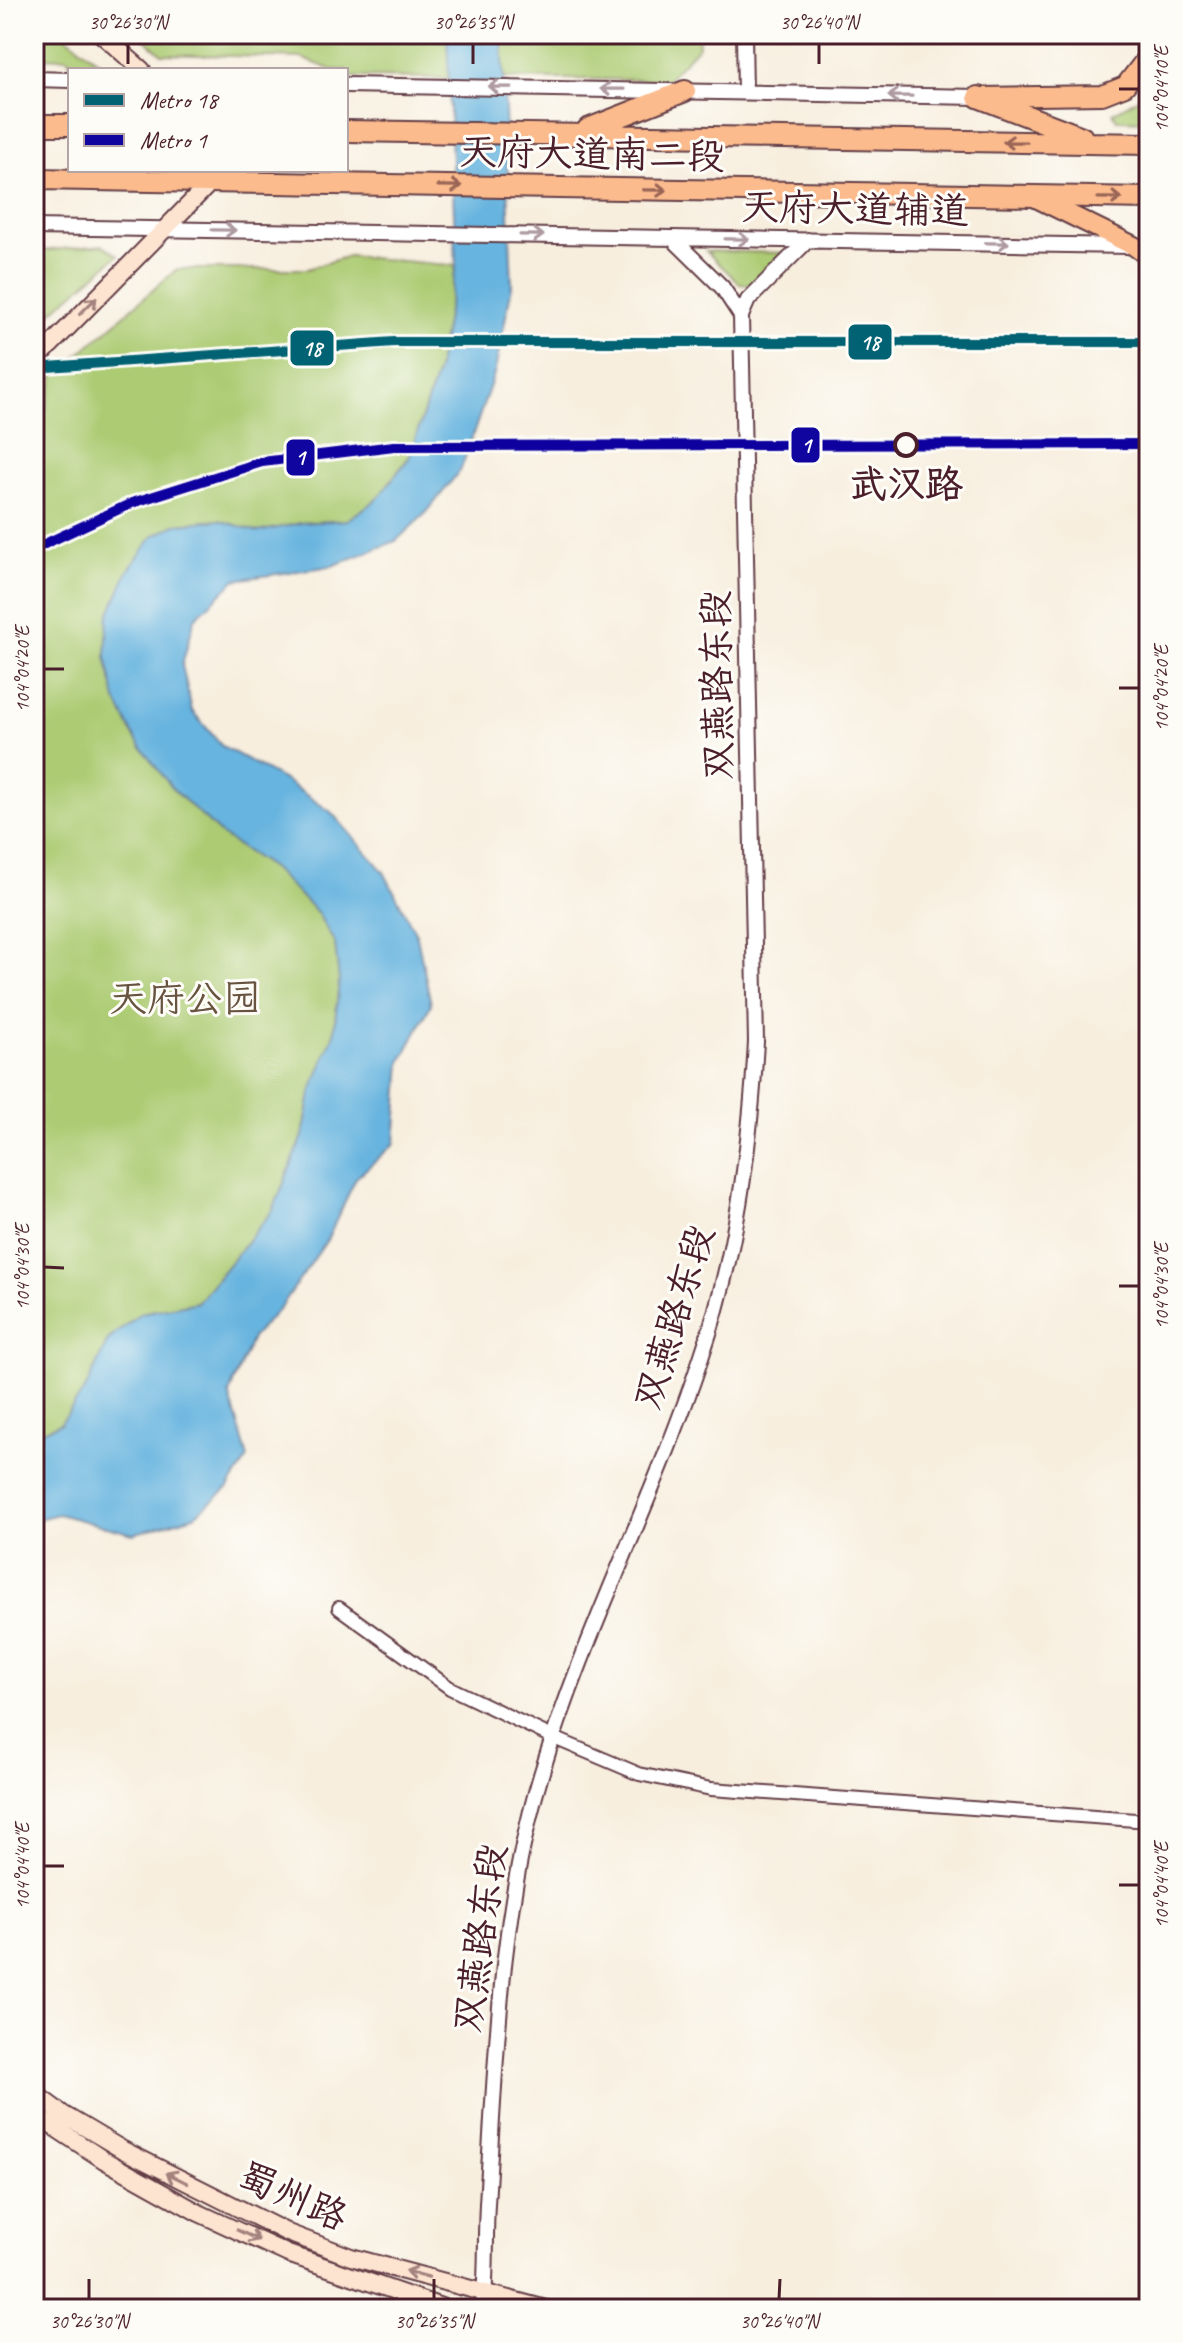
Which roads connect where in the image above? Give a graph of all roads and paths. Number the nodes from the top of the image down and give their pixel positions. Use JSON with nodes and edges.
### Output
{"nodes":[{"id":1,"x":101,"y":34,"type":"edge"},
{"id":2,"x":744,"y":34,"type":"edge"},
{"id":3,"x":1149,"y":55,"type":"edge"},
{"id":4,"x":140,"y":68,"type":"edge"},
{"id":5,"x":34,"y":79,"type":"edge"},
{"id":6,"x":68,"y":80,"type":"edge"},
{"id":7,"x":348,"y":85,"type":"edge"},
{"id":8,"x":685,"y":91,"type":"junction"},
{"id":9,"x":745,"y":92,"type":"junction"},
{"id":10,"x":978,"y":97,"type":"junction"},
{"id":11,"x":34,"y":125,"type":"edge"},
{"id":12,"x":65,"y":125,"type":"edge"},
{"id":13,"x":348,"y":131,"type":"edge"},
{"id":14,"x":577,"y":134,"type":"junction"},
{"id":15,"x":1097,"y":143,"type":"junction"},
{"id":16,"x":1149,"y":144,"type":"edge"},
{"id":17,"x":34,"y":179,"type":"edge"},
{"id":18,"x":211,"y":182,"type":"junction"},
{"id":19,"x":1032,"y":196,"type":"junction"},
{"id":20,"x":1149,"y":198,"type":"edge"},
{"id":21,"x":34,"y":227,"type":"edge"},
{"id":22,"x":165,"y":229,"type":"junction"},
{"id":23,"x":672,"y":238,"type":"junction"},
{"id":24,"x":808,"y":240,"type":"junction"},
{"id":25,"x":1142,"y":251,"type":"edge"},
{"id":26,"x":741,"y":316,"type":"junction"},
{"id":27,"x":34,"y":362,"type":"edge"},
{"id":28,"x":339,"y":1608,"type":"dead end"},
{"id":29,"x":554,"y":1738,"type":"junction"},
{"id":30,"x":1149,"y":1821,"type":"edge"},
{"id":31,"x":34,"y":2093,"type":"edge"},
{"id":32,"x":34,"y":2114,"type":"edge"},
{"id":33,"x":485,"y":2292,"type":"junction"},
{"id":34,"x":447,"y":2309,"type":"edge"},
{"id":35,"x":483,"y":2309,"type":"edge"},
{"id":36,"x":546,"y":2309,"type":"edge"}],
"edges":[{"from":1,"to":4,"type":"main road"},
{"from":2,"to":9,"type":"street"},
{"from":3,"to":10,"type":"main road"},
{"from":5,"to":6,"type":"street"},
{"from":8,"to":7,"type":"street","one_way":true},
{"from":8,"to":9,"type":"street"},
{"from":8,"to":14,"type":"highway"},
{"from":10,"to":9,"type":"street","one_way":true},
{"from":10,"to":15,"type":"highway"},
{"from":11,"to":12,"type":"highway"},
{"from":13,"to":14,"type":"highway","name":"天府大道南二段"},
{"from":15,"to":14,"type":"highway","name":"天府大道南二段","one_way":true},
{"from":15,"to":16,"type":"highway","name":"天府大道南二段"},
{"from":17,"to":18,"type":"highway","name":"天府大道南二段"},
{"from":18,"to":19,"type":"highway","name":"天府大道南二段","one_way":true},
{"from":18,"to":22,"type":"main road"},
{"from":19,"to":20,"type":"highway","name":"天府大道南二段","one_way":true},
{"from":19,"to":25,"type":"main road"},
{"from":21,"to":22,"type":"street"},
{"from":22,"to":23,"type":"street","name":"天府大道辅道","one_way":true},
{"from":27,"to":22,"type":"main road","one_way":true},
{"from":23,"to":24,"type":"street","name":"天府大道辅道","one_way":true},
{"from":23,"to":26,"type":"street"},
{"from":24,"to":25,"type":"street","name":"天府大道辅道","one_way":true},
{"from":24,"to":26,"type":"street"},
{"from":26,"to":29,"type":"street","name":"双燕路东段"},
{"from":28,"to":29,"type":"street"},
{"from":29,"to":30,"type":"street"},
{"from":29,"to":33,"type":"street","name":"双燕路东段"},
{"from":33,"to":31,"type":"main road","name":"蜀州路","one_way":true},
{"from":32,"to":34,"type":"main road","name":"蜀州路","one_way":true},
{"from":33,"to":35,"type":"street","name":"双燕路东段"},
{"from":33,"to":36,"type":"main road","name":"蜀州路"}]}
